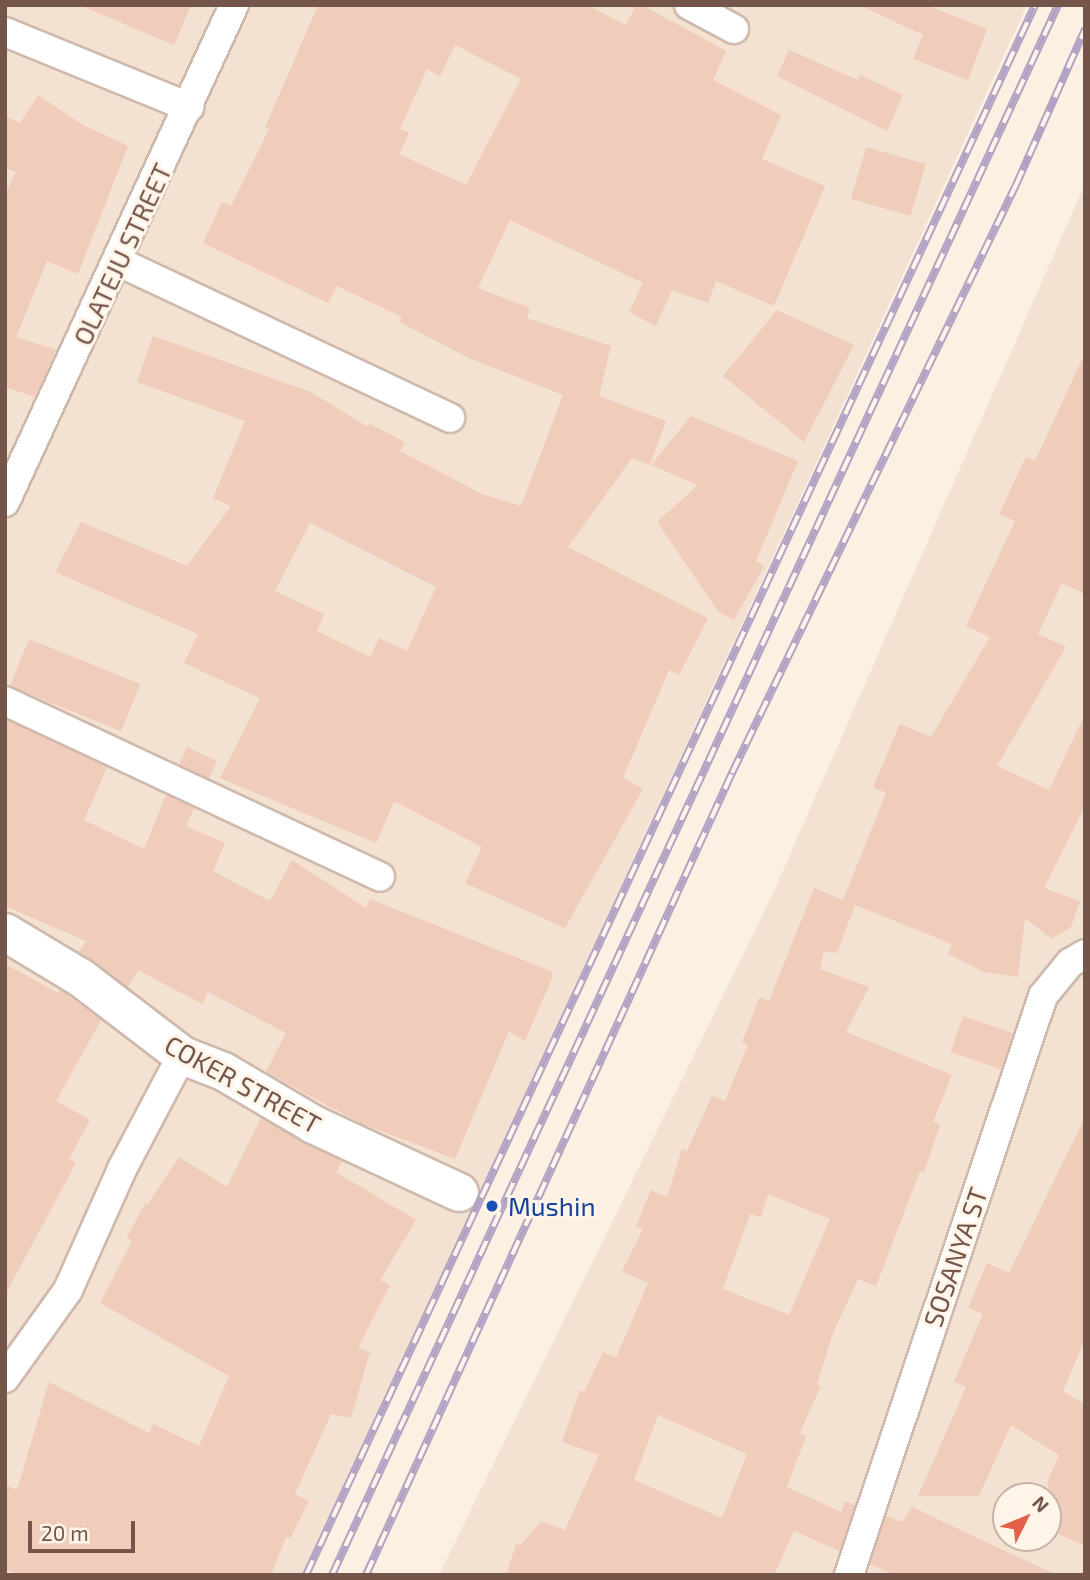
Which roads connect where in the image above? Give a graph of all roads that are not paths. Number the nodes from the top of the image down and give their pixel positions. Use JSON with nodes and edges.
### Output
{"nodes":[{"id":1,"x":234,"y":5,"type":"edge"},
{"id":2,"x":689,"y":5,"type":"edge"},
{"id":3,"x":734,"y":29,"type":"dead end"},
{"id":4,"x":5,"y":32,"type":"edge"},
{"id":5,"x":189,"y":107,"type":"junction"},
{"id":6,"x":119,"y":262,"type":"junction"},
{"id":7,"x":450,"y":418,"type":"dead end"},
{"id":8,"x":5,"y":502,"type":"edge"},
{"id":9,"x":5,"y":701,"type":"edge"},
{"id":10,"x":380,"y":877,"type":"dead end"},
{"id":11,"x":5,"y":932,"type":"edge"},
{"id":12,"x":1085,"y":954,"type":"edge"},
{"id":13,"x":182,"y":1055,"type":"junction"},
{"id":14,"x":459,"y":1192,"type":"dead end"},
{"id":15,"x":5,"y":1378,"type":"edge"},
{"id":16,"x":849,"y":1575,"type":"edge"}],
"edges":[{"from":1,"to":5,"type":"street","name":"OLATEJU STREET"},
{"from":2,"to":3,"type":"street"},
{"from":4,"to":5,"type":"street"},
{"from":5,"to":6,"type":"street","name":"OLATEJU STREET"},
{"from":6,"to":7,"type":"street"},
{"from":6,"to":8,"type":"street","name":"OLATEJU STREET"},
{"from":9,"to":10,"type":"street"},
{"from":11,"to":13,"type":"street","name":"COKER STREET"},
{"from":12,"to":16,"type":"street","name":"SOSANYA ST"},
{"from":13,"to":14,"type":"street","name":"COKER STREET"},
{"from":13,"to":15,"type":"street"}]}
